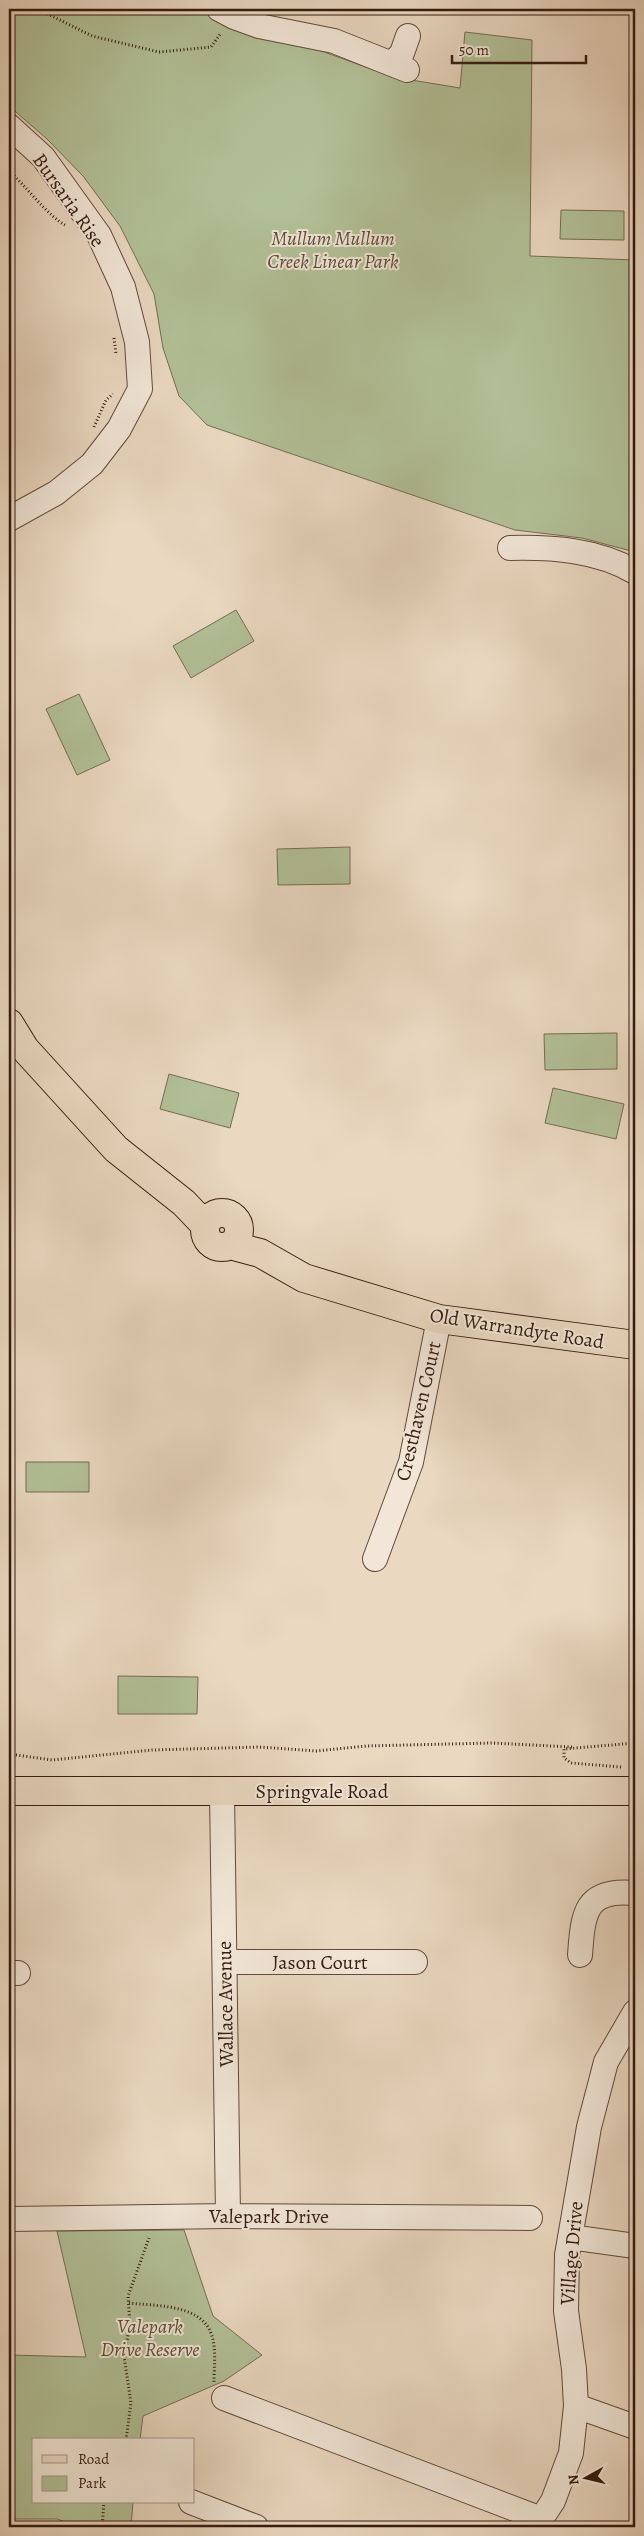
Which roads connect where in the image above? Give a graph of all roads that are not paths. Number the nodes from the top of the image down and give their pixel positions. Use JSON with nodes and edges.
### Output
{"nodes":[{"id":1,"x":226,"y":13,"type":"edge"},
{"id":2,"x":408,"y":36,"type":"dead end"},
{"id":3,"x":9,"y":126,"type":"edge"},
{"id":4,"x":9,"y":519,"type":"edge"},
{"id":5,"x":510,"y":548,"type":"dead end"},
{"id":6,"x":635,"y":572,"type":"edge"},
{"id":7,"x":9,"y":1023,"type":"edge"},
{"id":8,"x":439,"y":1318,"type":"junction"},
{"id":9,"x":635,"y":1345,"type":"edge"},
{"id":10,"x":375,"y":1559,"type":"dead end"},
{"id":11,"x":635,"y":1791,"type":"edge"},
{"id":12,"x":9,"y":1792,"type":"edge"},
{"id":13,"x":222,"y":1792,"type":"junction"},
{"id":14,"x":635,"y":1893,"type":"edge"},
{"id":15,"x":580,"y":1955,"type":"dead end"},
{"id":16,"x":225,"y":1962,"type":"junction"},
{"id":17,"x":414,"y":1962,"type":"dead end"},
{"id":18,"x":635,"y":2012,"type":"edge"},
{"id":19,"x":228,"y":2216,"type":"junction"},
{"id":20,"x":530,"y":2218,"type":"dead end"},
{"id":21,"x":9,"y":2219,"type":"edge"},
{"id":22,"x":570,"y":2237,"type":"junction"},
{"id":23,"x":635,"y":2246,"type":"edge"},
{"id":24,"x":224,"y":2398,"type":"road end"},
{"id":25,"x":576,"y":2406,"type":"junction"},
{"id":26,"x":635,"y":2427,"type":"edge"},
{"id":27,"x":195,"y":2504,"type":"edge"},
{"id":28,"x":539,"y":2523,"type":"edge"},
{"id":29,"x":256,"y":2527,"type":"edge"}],
"edges":[{"from":1,"to":2,"type":"street"},
{"from":3,"to":4,"type":"street","name":"Bursaria Rise"},
{"from":5,"to":6,"type":"street"},
{"from":7,"to":8,"type":"main road","name":"Old Warrandyte Road"},
{"from":8,"to":9,"type":"main road","name":"Old Warrandyte Road"},
{"from":8,"to":10,"type":"street","name":"Cresthaven Court"},
{"from":11,"to":13,"type":"main road","name":"Springvale Road"},
{"from":12,"to":13,"type":"main road","name":"Springvale Road"},
{"from":13,"to":16,"type":"street","name":"Wallace Avenue"},
{"from":14,"to":15,"type":"street"},
{"from":16,"to":17,"type":"street","name":"Jason Court"},
{"from":16,"to":19,"type":"street","name":"Wallace Avenue"},
{"from":18,"to":22,"type":"street","name":"Village Drive"},
{"from":19,"to":20,"type":"street","name":"Valepark Drive"},
{"from":19,"to":21,"type":"street","name":"Valepark Drive"},
{"from":22,"to":23,"type":"street"},
{"from":22,"to":25,"type":"street","name":"Village Drive"},
{"from":24,"to":28,"type":"street"},
{"from":25,"to":26,"type":"street"},
{"from":25,"to":28,"type":"street","name":"Village Drive"},
{"from":27,"to":29,"type":"street"}]}
